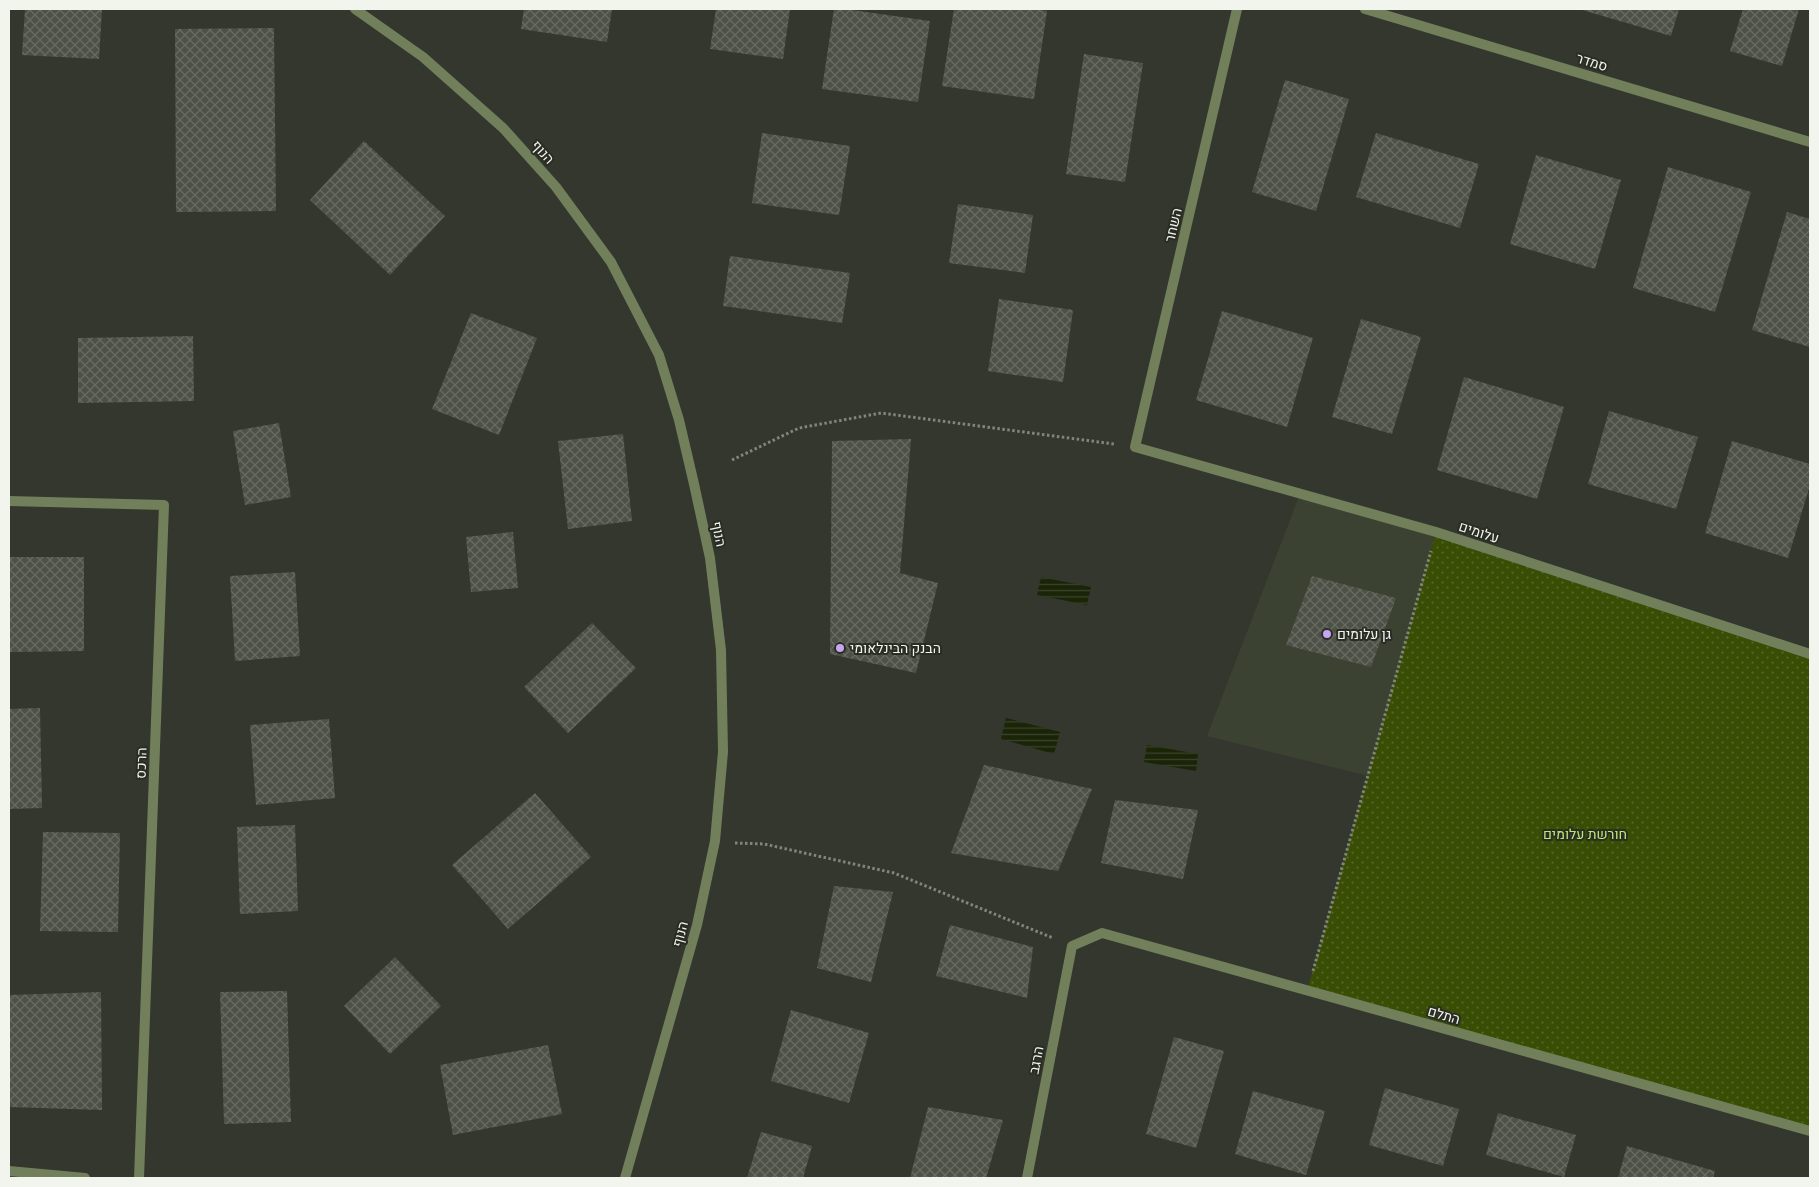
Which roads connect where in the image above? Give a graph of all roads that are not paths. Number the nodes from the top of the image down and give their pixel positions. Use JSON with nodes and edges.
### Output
{"nodes":[{"id":1,"x":357,"y":9,"type":"edge"},
{"id":2,"x":1237,"y":9,"type":"edge"},
{"id":3,"x":1365,"y":9,"type":"edge"},
{"id":4,"x":1810,"y":142,"type":"edge"},
{"id":5,"x":1135,"y":447,"type":"joint"},
{"id":6,"x":9,"y":501,"type":"edge"},
{"id":7,"x":1810,"y":654,"type":"edge"},
{"id":8,"x":1072,"y":946,"type":"joint"},
{"id":9,"x":1810,"y":1130,"type":"edge"},
{"id":10,"x":9,"y":1171,"type":"edge"},
{"id":11,"x":85,"y":1178,"type":"edge"},
{"id":12,"x":139,"y":1178,"type":"edge"},
{"id":13,"x":625,"y":1178,"type":"edge"},
{"id":14,"x":1027,"y":1178,"type":"edge"}],
"edges":[{"from":1,"to":13,"type":"street","name":"הנוף"},
{"from":2,"to":5,"type":"street","name":"השחר"},
{"from":3,"to":4,"type":"street","name":"סמדר"},
{"from":5,"to":7,"type":"street","name":"עלומים"},
{"from":6,"to":12,"type":"street","name":"הרכס"},
{"from":8,"to":9,"type":"street","name":"התלם"},
{"from":8,"to":14,"type":"street","name":"הרגב"},
{"from":10,"to":11,"type":"street"}]}
